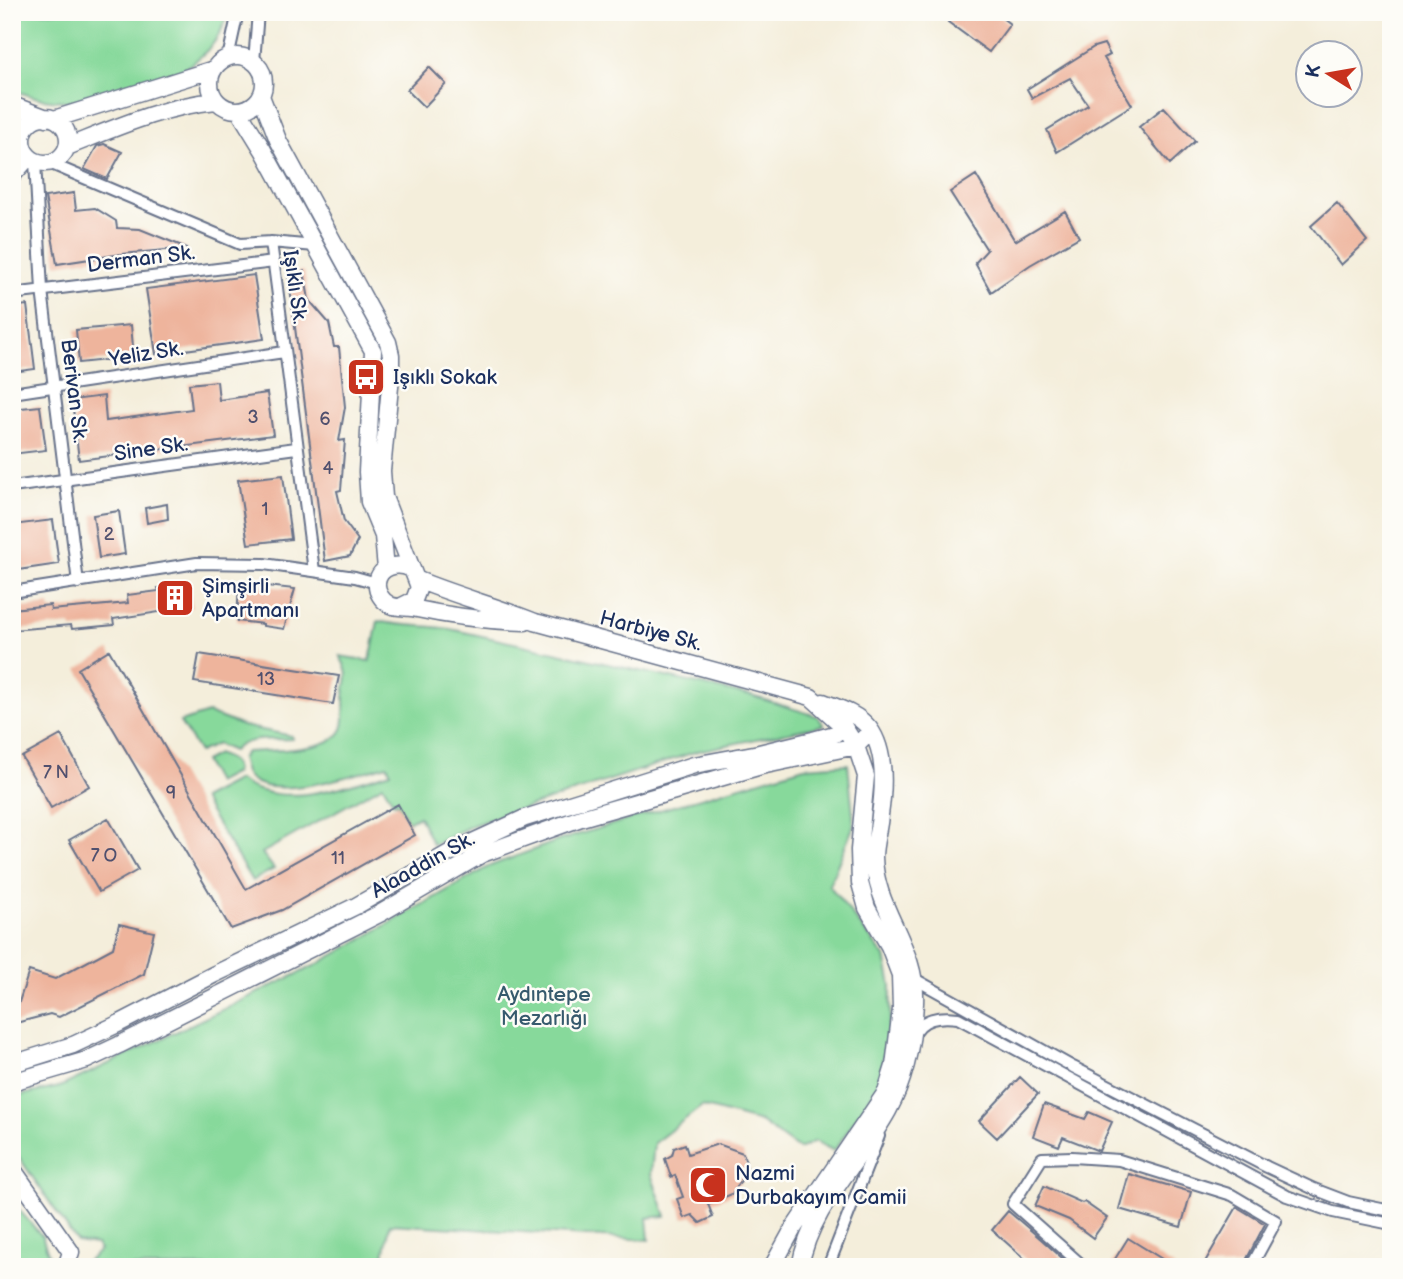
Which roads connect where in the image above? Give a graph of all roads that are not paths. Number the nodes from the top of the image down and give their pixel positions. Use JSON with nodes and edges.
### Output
{"nodes":[{"id":1,"x":238,"y":12,"type":"edge"},
{"id":2,"x":258,"y":12,"type":"edge"},
{"id":3,"x":228,"y":58,"type":"junction"},
{"id":4,"x":254,"y":62,"type":"junction"},
{"id":5,"x":214,"y":69,"type":"junction"},
{"id":6,"x":261,"y":96,"type":"junction"},
{"id":7,"x":216,"y":101,"type":"junction"},
{"id":8,"x":12,"y":105,"type":"edge"},
{"id":9,"x":239,"y":111,"type":"junction"},
{"id":10,"x":51,"y":118,"type":"junction"},
{"id":11,"x":67,"y":147,"type":"junction"},
{"id":12,"x":30,"y":154,"type":"edge"},
{"id":13,"x":12,"y":177,"type":"edge"},
{"id":14,"x":271,"y":242,"type":"junction"},
{"id":15,"x":315,"y":246,"type":"junction"},
{"id":16,"x":334,"y":246,"type":"junction"},
{"id":17,"x":274,"y":262,"type":"junction"},
{"id":18,"x":42,"y":290,"type":"junction"},
{"id":19,"x":12,"y":294,"type":"edge"},
{"id":20,"x":285,"y":352,"type":"junction"},
{"id":21,"x":52,"y":388,"type":"junction"},
{"id":22,"x":12,"y":393,"type":"edge"},
{"id":23,"x":296,"y":448,"type":"junction"},
{"id":24,"x":66,"y":480,"type":"junction"},
{"id":25,"x":12,"y":487,"type":"edge"},
{"id":26,"x":313,"y":571,"type":"junction"},
{"id":27,"x":414,"y":574,"type":"junction"},
{"id":28,"x":382,"y":576,"type":"junction"},
{"id":29,"x":78,"y":583,"type":"junction"},
{"id":30,"x":12,"y":592,"type":"edge"},
{"id":31,"x":402,"y":606,"type":"junction"},
{"id":32,"x":535,"y":622,"type":"junction"},
{"id":33,"x":811,"y":696,"type":"junction"},
{"id":34,"x":844,"y":727,"type":"junction"},
{"id":35,"x":871,"y":732,"type":"junction"},
{"id":36,"x":856,"y":746,"type":"junction"},
{"id":37,"x":233,"y":965,"type":"junction"},
{"id":38,"x":215,"y":974,"type":"junction"},
{"id":39,"x":913,"y":978,"type":"junction"},
{"id":40,"x":243,"y":982,"type":"junction"},
{"id":41,"x":224,"y":993,"type":"junction"},
{"id":42,"x":908,"y":1051,"type":"junction"},
{"id":43,"x":12,"y":1064,"type":"edge"},
{"id":44,"x":12,"y":1082,"type":"edge"},
{"id":45,"x":889,"y":1109,"type":"junction"},
{"id":46,"x":12,"y":1168,"type":"edge"},
{"id":47,"x":1391,"y":1211,"type":"edge"},
{"id":48,"x":1391,"y":1224,"type":"edge"},
{"id":49,"x":66,"y":1267,"type":"edge"},
{"id":50,"x":772,"y":1267,"type":"edge"},
{"id":51,"x":800,"y":1267,"type":"edge"},
{"id":52,"x":828,"y":1267,"type":"edge"},
{"id":53,"x":1084,"y":1267,"type":"edge"},
{"id":54,"x":1251,"y":1267,"type":"edge"}],
"edges":[{"from":1,"to":3,"type":"street"},
{"from":2,"to":4,"type":"street"},
{"from":3,"to":4,"type":"street"},
{"from":3,"to":5,"type":"street"},
{"from":4,"to":6,"type":"street"},
{"from":5,"to":7,"type":"street"},
{"from":5,"to":10,"type":"street"},
{"from":6,"to":9,"type":"street"},
{"from":6,"to":16,"type":"street"},
{"from":7,"to":9,"type":"street"},
{"from":7,"to":11,"type":"street"},
{"from":8,"to":10,"type":"street"},
{"from":9,"to":15,"type":"street"},
{"from":10,"to":11,"type":"street"},
{"from":10,"to":12,"type":"street"},
{"from":11,"to":12,"type":"street"},
{"from":12,"to":13,"type":"street"},
{"from":12,"to":14,"type":"street","name":"Işıklı Sk."},
{"from":12,"to":18,"type":"street","name":"Berivan Sk."},
{"from":14,"to":15,"type":"street"},
{"from":14,"to":17,"type":"street","name":"Işıklı Sk."},
{"from":15,"to":16,"type":"street"},
{"from":15,"to":28,"type":"street"},
{"from":16,"to":27,"type":"street"},
{"from":17,"to":18,"type":"street","name":"Derman Sk."},
{"from":17,"to":20,"type":"street","name":"Işıklı Sk."},
{"from":18,"to":19,"type":"street","name":"Derman Sk."},
{"from":18,"to":21,"type":"street","name":"Berivan Sk."},
{"from":20,"to":21,"type":"street","name":"Yeliz Sk."},
{"from":20,"to":23,"type":"street","name":"Işıklı Sk."},
{"from":21,"to":22,"type":"street","name":"Yeliz Sk."},
{"from":21,"to":24,"type":"street","name":"Berivan Sk."},
{"from":23,"to":24,"type":"street","name":"Sine Sk."},
{"from":23,"to":26,"type":"street","name":"Işıklı Sk."},
{"from":24,"to":25,"type":"street","name":"Sine Sk."},
{"from":24,"to":29,"type":"street","name":"Berivan Sk."},
{"from":26,"to":28,"type":"street"},
{"from":26,"to":29,"type":"street"},
{"from":27,"to":28,"type":"street"},
{"from":27,"to":31,"type":"street"},
{"from":27,"to":32,"type":"street","name":"Harbiye Sk."},
{"from":28,"to":31,"type":"street"},
{"from":29,"to":30,"type":"street"},
{"from":31,"to":32,"type":"street"},
{"from":32,"to":33,"type":"street","name":"Harbiye Sk."},
{"from":33,"to":34,"type":"street","name":"Harbiye Sk."},
{"from":33,"to":35,"type":"street"},
{"from":34,"to":36,"type":"street","name":"Harbiye Sk."},
{"from":34,"to":37,"type":"street","name":"Alaaddin Sk."},
{"from":35,"to":36,"type":"street"},
{"from":35,"to":39,"type":"street"},
{"from":36,"to":40,"type":"street","name":"Alaaddin Sk."},
{"from":36,"to":50,"type":"street","name":"Harbiye Sk."},
{"from":37,"to":38,"type":"street","name":"Alaaddin Sk."},
{"from":37,"to":40,"type":"street"},
{"from":38,"to":41,"type":"street"},
{"from":38,"to":43,"type":"street","name":"Alaaddin Sk."},
{"from":39,"to":42,"type":"street"},
{"from":39,"to":47,"type":"street"},
{"from":40,"to":41,"type":"street","name":"Alaaddin Sk."},
{"from":41,"to":44,"type":"street","name":"Alaaddin Sk."},
{"from":42,"to":45,"type":"street"},
{"from":42,"to":48,"type":"street"},
{"from":45,"to":51,"type":"street"},
{"from":45,"to":52,"type":"street"},
{"from":46,"to":49,"type":"street"},
{"from":53,"to":54,"type":"street"}]}
